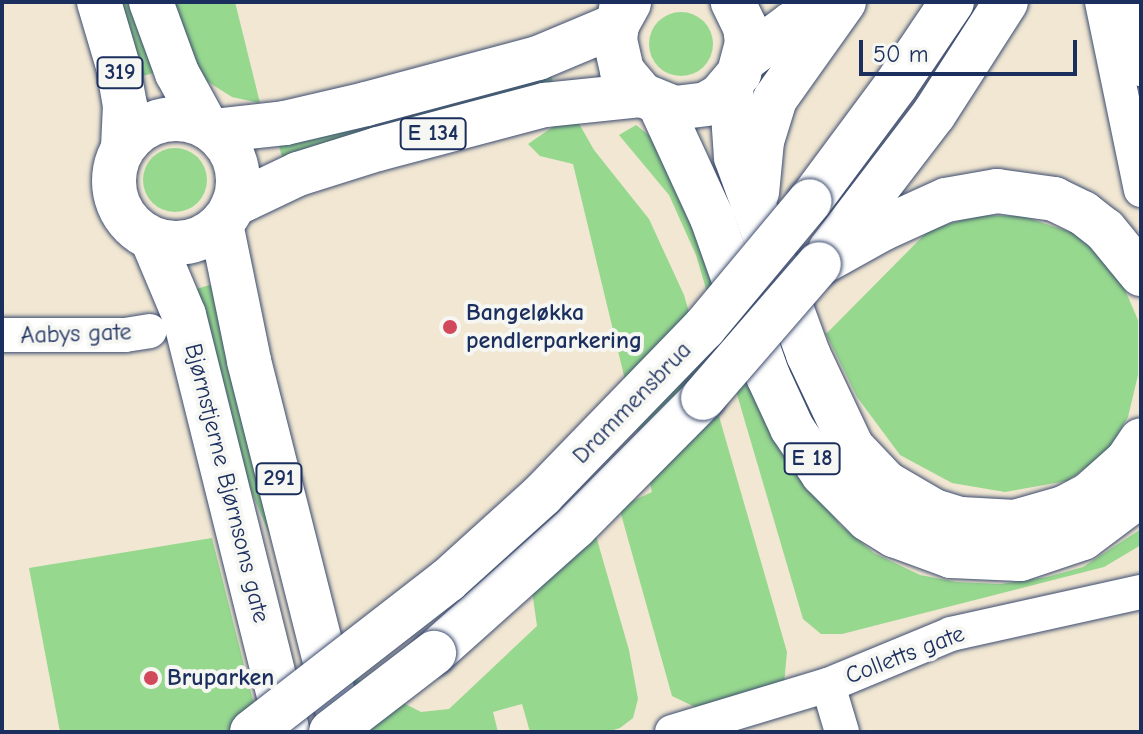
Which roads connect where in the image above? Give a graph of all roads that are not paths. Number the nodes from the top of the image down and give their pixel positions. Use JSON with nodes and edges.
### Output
{"nodes":[{"id":1,"x":99,"y":2,"type":"edge"},
{"id":2,"x":151,"y":2,"type":"edge"},
{"id":3,"x":733,"y":2,"type":"edge"},
{"id":4,"x":843,"y":2,"type":"edge"},
{"id":5,"x":1006,"y":2,"type":"edge"},
{"id":6,"x":1102,"y":2,"type":"edge"},
{"id":7,"x":1131,"y":2,"type":"edge"},
{"id":8,"x":949,"y":7,"type":"edge"},
{"id":9,"x":622,"y":11,"type":"edge"},
{"id":10,"x":1141,"y":64,"type":"edge"},
{"id":11,"x":738,"y":72,"type":"junction"},
{"id":12,"x":651,"y":100,"type":"junction"},
{"id":13,"x":209,"y":128,"type":"junction"},
{"id":14,"x":123,"y":147,"type":"junction"},
{"id":15,"x":1141,"y":190,"type":"edge"},
{"id":16,"x":756,"y":204,"type":"junction"},
{"id":17,"x":227,"y":214,"type":"junction"},
{"id":18,"x":152,"y":239,"type":"junction"},
{"id":19,"x":836,"y":250,"type":"junction"},
{"id":20,"x":1141,"y":274,"type":"edge"},
{"id":21,"x":150,"y":331,"type":"dead end"},
{"id":22,"x":2,"y":335,"type":"edge"},
{"id":23,"x":1141,"y":440,"type":"edge"},
{"id":24,"x":1141,"y":488,"type":"edge"},
{"id":25,"x":1141,"y":592,"type":"edge"},
{"id":26,"x":828,"y":685,"type":"junction"},
{"id":27,"x":252,"y":732,"type":"edge"},
{"id":28,"x":288,"y":732,"type":"edge"},
{"id":29,"x":331,"y":732,"type":"edge"},
{"id":30,"x":343,"y":732,"type":"edge"},
{"id":31,"x":672,"y":732,"type":"edge"},
{"id":32,"x":842,"y":732,"type":"edge"}],
"edges":[{"from":1,"to":14,"type":"main road","number":"319"},
{"from":2,"to":13,"type":"main road","number":"319"},
{"from":3,"to":11,"type":"main road"},
{"from":4,"to":11,"type":"main road","number":"E 134"},
{"from":4,"to":16,"type":"main road","number":"E 18"},
{"from":5,"to":19,"type":"main road","name":"Drammensbrua"},
{"from":6,"to":15,"type":"street"},
{"from":7,"to":10,"type":"main road"},
{"from":8,"to":27,"type":"main road","name":"Drammensbrua","bridge":true},
{"from":9,"to":12,"type":"main road","number":"E 134"},
{"from":9,"to":13,"type":"main road","number":"E 134"},
{"from":11,"to":12,"type":"main road","number":"E 134"},
{"from":11,"to":16,"type":"main road","number":"E 18"},
{"from":12,"to":17,"type":"main road","number":"E 134"},
{"from":12,"to":24,"type":"main road","number":"E 18"},
{"from":13,"to":14,"type":"main road"},
{"from":13,"to":17,"type":"main road","number":"291"},
{"from":14,"to":18,"type":"main road","number":"291"},
{"from":16,"to":23,"type":"main road","number":"E 18"},
{"from":17,"to":18,"type":"main road"},
{"from":17,"to":30,"type":"main road","number":"291"},
{"from":18,"to":28,"type":"main road","name":"Bjørnstjerne Bjørnsons gate","number":"291"},
{"from":19,"to":20,"type":"main road"},
{"from":19,"to":29,"type":"main road","name":"Drammensbrua","bridge":true},
{"from":21,"to":22,"type":"street","name":"Aabys gate"},
{"from":25,"to":26,"type":"street","name":"Colletts gate"},
{"from":26,"to":31,"type":"street","name":"Colletts gate"},
{"from":26,"to":32,"type":"street"}]}
